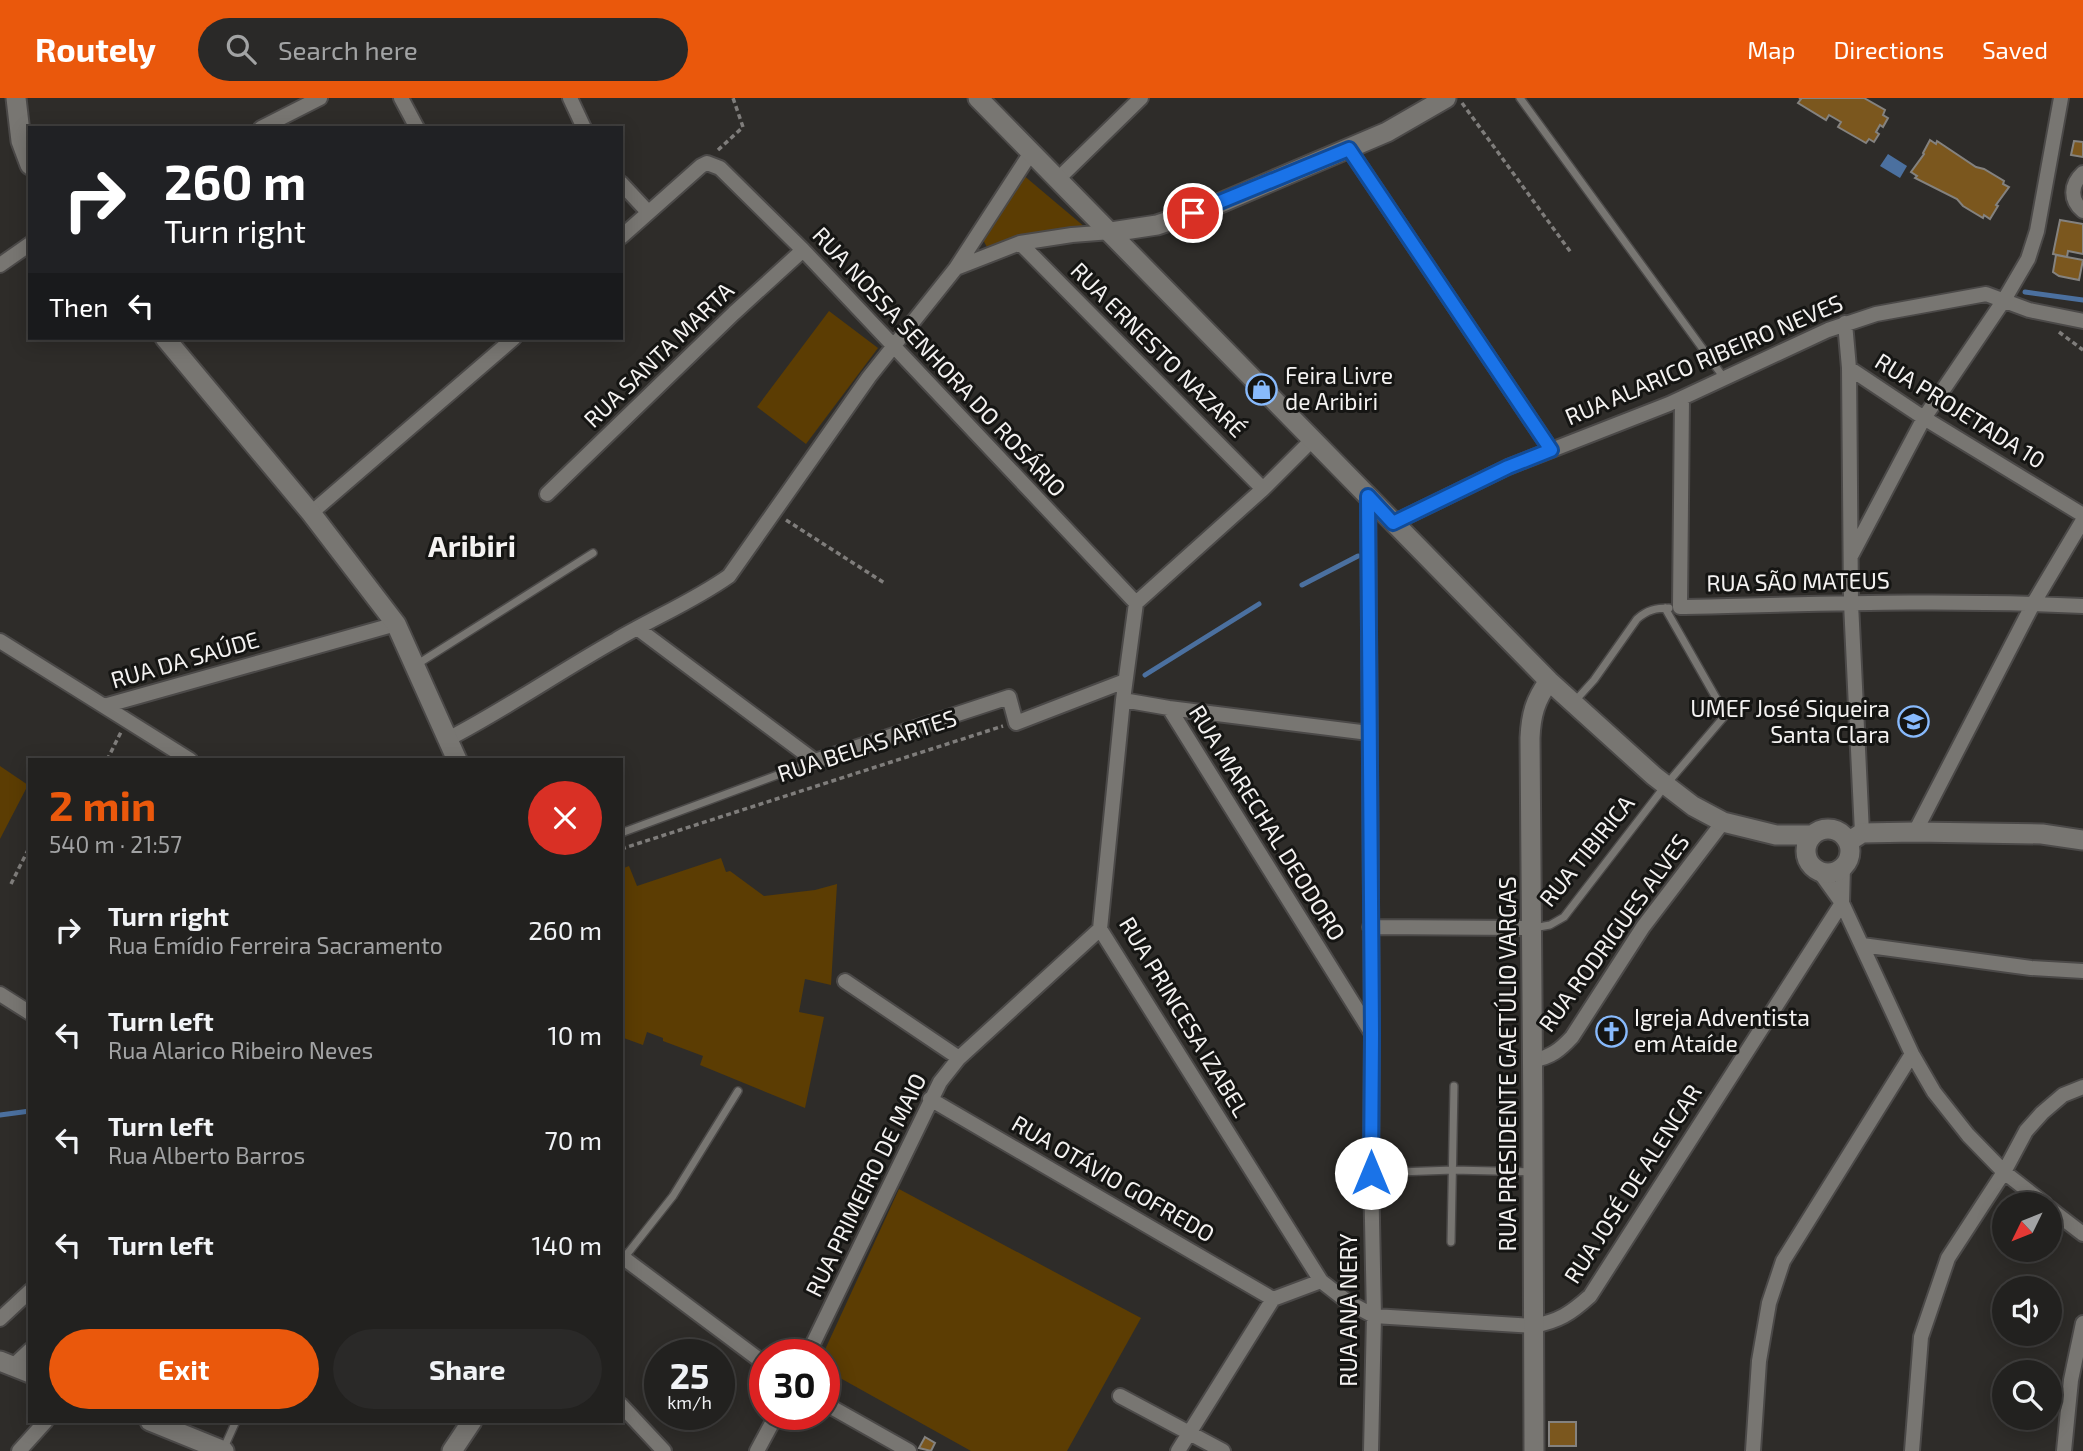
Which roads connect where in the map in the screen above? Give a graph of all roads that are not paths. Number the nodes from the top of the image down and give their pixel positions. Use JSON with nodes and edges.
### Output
{"nodes":[{"id":1,"x":16,"y":98,"type":"edge"},
{"id":2,"x":320,"y":98,"type":"edge"},
{"id":3,"x":401,"y":98,"type":"edge"},
{"id":4,"x":570,"y":98,"type":"edge"},
{"id":5,"x":1446,"y":98,"type":"edge"},
{"id":6,"x":1520,"y":98,"type":"edge"},
{"id":7,"x":2061,"y":98,"type":"edge"},
{"id":8,"x":1135,"y":100,"type":"edge"},
{"id":9,"x":981,"y":101,"type":"edge"},
{"id":10,"x":265,"y":126,"type":"edge"},
{"id":11,"x":416,"y":126,"type":"edge"},
{"id":12,"x":583,"y":126,"type":"edge"},
{"id":13,"x":1349,"y":149,"type":"junction"},
{"id":14,"x":1032,"y":151,"type":"junction"},
{"id":15,"x":28,"y":160,"type":"edge"},
{"id":16,"x":2083,"y":173,"type":"edge"},
{"id":17,"x":1058,"y":179,"type":"junction"},
{"id":18,"x":623,"y":185,"type":"edge"},
{"id":19,"x":2083,"y":211,"type":"edge"},
{"id":20,"x":648,"y":212,"type":"junction"},
{"id":21,"x":977,"y":232,"type":"junction"},
{"id":22,"x":1111,"y":232,"type":"junction"},
{"id":23,"x":623,"y":235,"type":"edge"},
{"id":24,"x":1020,"y":243,"type":"junction"},
{"id":25,"x":28,"y":245,"type":"edge"},
{"id":26,"x":803,"y":250,"type":"junction"},
{"id":27,"x":994,"y":253,"type":"junction"},
{"id":28,"x":0,"y":265,"type":"edge"},
{"id":29,"x":956,"y":268,"type":"junction"},
{"id":30,"x":2004,"y":300,"type":"junction"},
{"id":31,"x":2083,"y":321,"type":"edge"},
{"id":32,"x":1845,"y":323,"type":"junction"},
{"id":33,"x":167,"y":340,"type":"edge"},
{"id":34,"x":512,"y":340,"type":"edge"},
{"id":35,"x":892,"y":346,"type":"junction"},
{"id":36,"x":1849,"y":368,"type":"junction"},
{"id":37,"x":1724,"y":379,"type":"junction"},
{"id":38,"x":1682,"y":398,"type":"junction"},
{"id":39,"x":1924,"y":418,"type":"junction"},
{"id":40,"x":1313,"y":439,"type":"junction"},
{"id":41,"x":1551,"y":450,"type":"junction"},
{"id":42,"x":1263,"y":489,"type":"junction"},
{"id":43,"x":547,"y":494,"type":"dead end"},
{"id":44,"x":1368,"y":496,"type":"junction"},
{"id":45,"x":311,"y":513,"type":"junction"},
{"id":46,"x":2083,"y":518,"type":"edge"},
{"id":47,"x":1393,"y":523,"type":"junction"},
{"id":48,"x":593,"y":553,"type":"dead end"},
{"id":49,"x":1851,"y":556,"type":"junction"},
{"id":50,"x":1136,"y":603,"type":"junction"},
{"id":51,"x":1851,"y":603,"type":"junction"},
{"id":52,"x":2033,"y":604,"type":"junction"},
{"id":53,"x":2083,"y":606,"type":"edge"},
{"id":54,"x":1673,"y":608,"type":"junction"},
{"id":55,"x":396,"y":624,"type":"junction"},
{"id":56,"x":637,"y":628,"type":"junction"},
{"id":57,"x":0,"y":641,"type":"edge"},
{"id":58,"x":416,"y":665,"type":"junction"},
{"id":59,"x":1125,"y":681,"type":"junction"},
{"id":60,"x":1549,"y":681,"type":"junction"},
{"id":61,"x":1122,"y":700,"type":"junction"},
{"id":62,"x":1573,"y":703,"type":"junction"},
{"id":63,"x":104,"y":706,"type":"junction"},
{"id":64,"x":1169,"y":708,"type":"junction"},
{"id":65,"x":1369,"y":733,"type":"junction"},
{"id":66,"x":448,"y":739,"type":"junction"},
{"id":67,"x":187,"y":758,"type":"edge"},
{"id":68,"x":456,"y":758,"type":"edge"},
{"id":69,"x":816,"y":761,"type":"junction"},
{"id":70,"x":1665,"y":786,"type":"junction"},
{"id":71,"x":1723,"y":822,"type":"junction"},
{"id":72,"x":623,"y":832,"type":"edge"},
{"id":73,"x":1915,"y":832,"type":"junction"},
{"id":74,"x":1776,"y":835,"type":"junction"},
{"id":75,"x":1812,"y":835,"type":"junction"},
{"id":76,"x":1855,"y":838,"type":"junction"},
{"id":77,"x":2083,"y":840,"type":"edge"},
{"id":78,"x":1813,"y":865,"type":"junction"},
{"id":79,"x":1843,"y":866,"type":"junction"},
{"id":80,"x":1842,"y":903,"type":"junction"},
{"id":81,"x":1370,"y":927,"type":"junction"},
{"id":82,"x":1532,"y":928,"type":"junction"},
{"id":83,"x":1100,"y":929,"type":"junction"},
{"id":84,"x":1861,"y":945,"type":"junction"},
{"id":85,"x":2083,"y":971,"type":"edge"},
{"id":86,"x":845,"y":981,"type":"dead end"},
{"id":87,"x":0,"y":995,"type":"edge"},
{"id":88,"x":28,"y":1012,"type":"edge"},
{"id":89,"x":1372,"y":1034,"type":"junction"},
{"id":90,"x":1912,"y":1054,"type":"junction"},
{"id":91,"x":959,"y":1058,"type":"junction"},
{"id":92,"x":1534,"y":1060,"type":"junction"},
{"id":93,"x":1454,"y":1086,"type":"dead end"},
{"id":94,"x":2083,"y":1087,"type":"edge"},
{"id":95,"x":738,"y":1091,"type":"dead end"},
{"id":96,"x":930,"y":1099,"type":"junction"},
{"id":97,"x":1453,"y":1170,"type":"junction"},
{"id":98,"x":1532,"y":1172,"type":"junction"},
{"id":99,"x":2004,"y":1172,"type":"junction"},
{"id":100,"x":1371,"y":1173,"type":"junction"},
{"id":101,"x":2030,"y":1192,"type":"edge"},
{"id":102,"x":2062,"y":1218,"type":"edge"},
{"id":103,"x":2083,"y":1234,"type":"edge"},
{"id":104,"x":1451,"y":1242,"type":"dead end"},
{"id":105,"x":623,"y":1257,"type":"edge"},
{"id":106,"x":1321,"y":1281,"type":"junction"},
{"id":107,"x":28,"y":1292,"type":"edge"},
{"id":108,"x":1273,"y":1299,"type":"junction"},
{"id":109,"x":1374,"y":1317,"type":"junction"},
{"id":110,"x":0,"y":1319,"type":"edge"},
{"id":111,"x":2083,"y":1323,"type":"edge"},
{"id":112,"x":1533,"y":1326,"type":"junction"},
{"id":113,"x":815,"y":1339,"type":"edge"},
{"id":114,"x":28,"y":1352,"type":"edge"},
{"id":115,"x":749,"y":1352,"type":"edge"},
{"id":116,"x":14,"y":1366,"type":"edge"},
{"id":117,"x":1120,"y":1396,"type":"dead end"},
{"id":118,"x":623,"y":1407,"type":"edge"},
{"id":119,"x":840,"y":1412,"type":"edge"},
{"id":120,"x":44,"y":1423,"type":"edge"},
{"id":121,"x":155,"y":1423,"type":"edge"},
{"id":122,"x":235,"y":1423,"type":"edge"},
{"id":123,"x":471,"y":1423,"type":"edge"},
{"id":124,"x":768,"y":1430,"type":"edge"},
{"id":125,"x":1189,"y":1433,"type":"junction"},
{"id":126,"x":19,"y":1451,"type":"edge"},
{"id":127,"x":224,"y":1451,"type":"edge"},
{"id":128,"x":453,"y":1451,"type":"edge"},
{"id":129,"x":664,"y":1451,"type":"edge"},
{"id":130,"x":757,"y":1451,"type":"edge"},
{"id":131,"x":909,"y":1451,"type":"edge"},
{"id":132,"x":1178,"y":1451,"type":"edge"},
{"id":133,"x":1223,"y":1451,"type":"edge"},
{"id":134,"x":1371,"y":1451,"type":"edge"},
{"id":135,"x":1534,"y":1451,"type":"edge"},
{"id":136,"x":1753,"y":1451,"type":"edge"},
{"id":137,"x":1912,"y":1451,"type":"edge"},
{"id":138,"x":2064,"y":1451,"type":"edge"}],
"edges":[{"from":1,"to":15,"type":"street"},
{"from":2,"to":10,"type":"street"},
{"from":3,"to":11,"type":"street"},
{"from":4,"to":12,"type":"street"},
{"from":5,"to":13,"type":"street"},
{"from":6,"to":37,"type":"lane"},
{"from":7,"to":30,"type":"street"},
{"from":8,"to":17,"type":"street"},
{"from":9,"to":14,"type":"street"},
{"from":13,"to":22,"type":"street"},
{"from":13,"to":41,"type":"street"},
{"from":14,"to":17,"type":"street"},
{"from":14,"to":21,"type":"street"},
{"from":16,"to":19,"type":"street"},
{"from":17,"to":22,"type":"street"},
{"from":18,"to":20,"type":"street"},
{"from":20,"to":23,"type":"street"},
{"from":20,"to":26,"type":"street","name":"RUA NOSSA SENHORA DO ROSÁRIO"},
{"from":21,"to":27,"type":"street"},
{"from":21,"to":29,"type":"street"},
{"from":22,"to":24,"type":"street"},
{"from":22,"to":40,"type":"street"},
{"from":24,"to":27,"type":"street"},
{"from":24,"to":42,"type":"street","name":"RUA ERNESTO NAZARÉ"},
{"from":25,"to":28,"type":"street"},
{"from":26,"to":35,"type":"street","name":"RUA NOSSA SENHORA DO ROSÁRIO"},
{"from":26,"to":43,"type":"street","name":"RUA SANTA MARTA"},
{"from":27,"to":29,"type":"street"},
{"from":29,"to":35,"type":"street"},
{"from":30,"to":31,"type":"street","name":"RUA ALARICO RIBEIRO NEVES"},
{"from":30,"to":32,"type":"street","name":"RUA ALARICO RIBEIRO NEVES"},
{"from":30,"to":39,"type":"street"},
{"from":32,"to":36,"type":"street"},
{"from":32,"to":37,"type":"street","name":"RUA ALARICO RIBEIRO NEVES"},
{"from":33,"to":45,"type":"street"},
{"from":34,"to":45,"type":"street"},
{"from":35,"to":50,"type":"street","name":"RUA NOSSA SENHORA DO ROSÁRIO"},
{"from":35,"to":56,"type":"street"},
{"from":36,"to":39,"type":"street","name":"RUA PROJETADA 10"},
{"from":36,"to":49,"type":"street"},
{"from":37,"to":38,"type":"street","name":"RUA ALARICO RIBEIRO NEVES"},
{"from":38,"to":41,"type":"street","name":"RUA ALARICO RIBEIRO NEVES"},
{"from":38,"to":54,"type":"street","name":"RUA SÃO MATEUS"},
{"from":39,"to":46,"type":"street","name":"RUA PROJETADA 10"},
{"from":39,"to":49,"type":"street"},
{"from":40,"to":42,"type":"street"},
{"from":40,"to":44,"type":"street"},
{"from":41,"to":47,"type":"street","name":"RUA ALARICO RIBEIRO NEVES"},
{"from":42,"to":50,"type":"street"},
{"from":44,"to":47,"type":"street"},
{"from":44,"to":65,"type":"street","name":"RUA ANA NERY"},
{"from":45,"to":55,"type":"street"},
{"from":46,"to":52,"type":"street"},
{"from":47,"to":60,"type":"street"},
{"from":48,"to":58,"type":"lane"},
{"from":49,"to":51,"type":"street"},
{"from":50,"to":59,"type":"street","name":"RUA PRINCESA IZABEL"},
{"from":51,"to":52,"type":"street","name":"RUA SÃO MATEUS"},
{"from":51,"to":54,"type":"street","name":"RUA SÃO MATEUS"},
{"from":51,"to":76,"type":"street"},
{"from":52,"to":53,"type":"street","name":"RUA SÃO MATEUS"},
{"from":52,"to":73,"type":"street"},
{"from":54,"to":62,"type":"lane"},
{"from":54,"to":70,"type":"lane","name":"RUA TIBIRICA"},
{"from":55,"to":58,"type":"street"},
{"from":55,"to":63,"type":"street","name":"RUA DA SAÚDE"},
{"from":56,"to":66,"type":"street"},
{"from":56,"to":69,"type":"street"},
{"from":57,"to":63,"type":"street","name":"RUA DA SAÚDE"},
{"from":58,"to":66,"type":"street"},
{"from":59,"to":61,"type":"street","name":"RUA PRINCESA IZABEL"},
{"from":59,"to":69,"type":"street","name":"RUA BELAS ARTES"},
{"from":60,"to":62,"type":"street"},
{"from":60,"to":82,"type":"street","name":"RUA PRESIDENTE GAETÚLIO VARGAS"},
{"from":61,"to":64,"type":"street"},
{"from":61,"to":83,"type":"street","name":"RUA PRINCESA IZABEL"},
{"from":62,"to":70,"type":"street"},
{"from":63,"to":67,"type":"street"},
{"from":64,"to":65,"type":"street"},
{"from":64,"to":89,"type":"street","name":"RUA MARECHAL DEODORO"},
{"from":65,"to":81,"type":"street","name":"RUA ANA NERY"},
{"from":66,"to":68,"type":"street"},
{"from":69,"to":72,"type":"lane","name":"RUA BELAS ARTES"},
{"from":70,"to":71,"type":"street"},
{"from":70,"to":82,"type":"lane","name":"RUA TIBIRICA"},
{"from":71,"to":74,"type":"street"},
{"from":71,"to":92,"type":"street","name":"RUA RODRIGUES ALVES"},
{"from":73,"to":76,"type":"street"},
{"from":73,"to":77,"type":"street"},
{"from":74,"to":75,"type":"street"},
{"from":74,"to":78,"type":"street"},
{"from":75,"to":76,"type":"street"},
{"from":75,"to":78,"type":"street"},
{"from":76,"to":79,"type":"street"},
{"from":78,"to":79,"type":"street"},
{"from":78,"to":80,"type":"street"},
{"from":79,"to":80,"type":"street"},
{"from":80,"to":84,"type":"street"},
{"from":80,"to":112,"type":"street","name":"RUA JOSÉ DE ALENCAR"},
{"from":81,"to":82,"type":"street"},
{"from":81,"to":89,"type":"street","name":"RUA ANA NERY"},
{"from":82,"to":92,"type":"street","name":"RUA PRESIDENTE GAETÚLIO VARGAS"},
{"from":83,"to":91,"type":"street","name":"RUA PRIMEIRO DE MAIO"},
{"from":83,"to":106,"type":"street","name":"RUA PRINCESA IZABEL"},
{"from":84,"to":85,"type":"street"},
{"from":84,"to":90,"type":"street"},
{"from":86,"to":91,"type":"street"},
{"from":87,"to":88,"type":"street"},
{"from":89,"to":100,"type":"street","name":"RUA ANA NERY"},
{"from":90,"to":99,"type":"street"},
{"from":90,"to":136,"type":"street"},
{"from":91,"to":96,"type":"street","name":"RUA PRIMEIRO DE MAIO"},
{"from":92,"to":98,"type":"street","name":"RUA PRESIDENTE GAETÚLIO VARGAS"},
{"from":93,"to":97,"type":"lane"},
{"from":94,"to":99,"type":"street"},
{"from":95,"to":105,"type":"lane"},
{"from":96,"to":108,"type":"street","name":"RUA OTÁVIO GOFREDO"},
{"from":96,"to":113,"type":"street","name":"RUA PRIMEIRO DE MAIO"},
{"from":97,"to":98,"type":"lane"},
{"from":97,"to":100,"type":"lane"},
{"from":97,"to":104,"type":"lane"},
{"from":98,"to":112,"type":"street","name":"RUA PRESIDENTE GAETÚLIO VARGAS"},
{"from":99,"to":101,"type":"street"},
{"from":99,"to":137,"type":"street"},
{"from":100,"to":109,"type":"street","name":"RUA ANA NERY"},
{"from":102,"to":103,"type":"street"},
{"from":105,"to":115,"type":"street"},
{"from":106,"to":108,"type":"street"},
{"from":106,"to":109,"type":"street","name":"RUA PRINCESA IZABEL"},
{"from":107,"to":110,"type":"street"},
{"from":108,"to":125,"type":"street"},
{"from":109,"to":112,"type":"street"},
{"from":109,"to":134,"type":"street","name":"RUA ANA NERY"},
{"from":111,"to":138,"type":"street"},
{"from":112,"to":135,"type":"street","name":"RUA PRESIDENTE GAETÚLIO VARGAS"},
{"from":114,"to":116,"type":"street"},
{"from":117,"to":125,"type":"street"},
{"from":118,"to":129,"type":"street"},
{"from":119,"to":131,"type":"street"},
{"from":120,"to":126,"type":"street"},
{"from":121,"to":127,"type":"street"},
{"from":122,"to":127,"type":"lane"},
{"from":123,"to":128,"type":"street"},
{"from":124,"to":130,"type":"street"},
{"from":125,"to":132,"type":"street"},
{"from":125,"to":133,"type":"street"}]}
